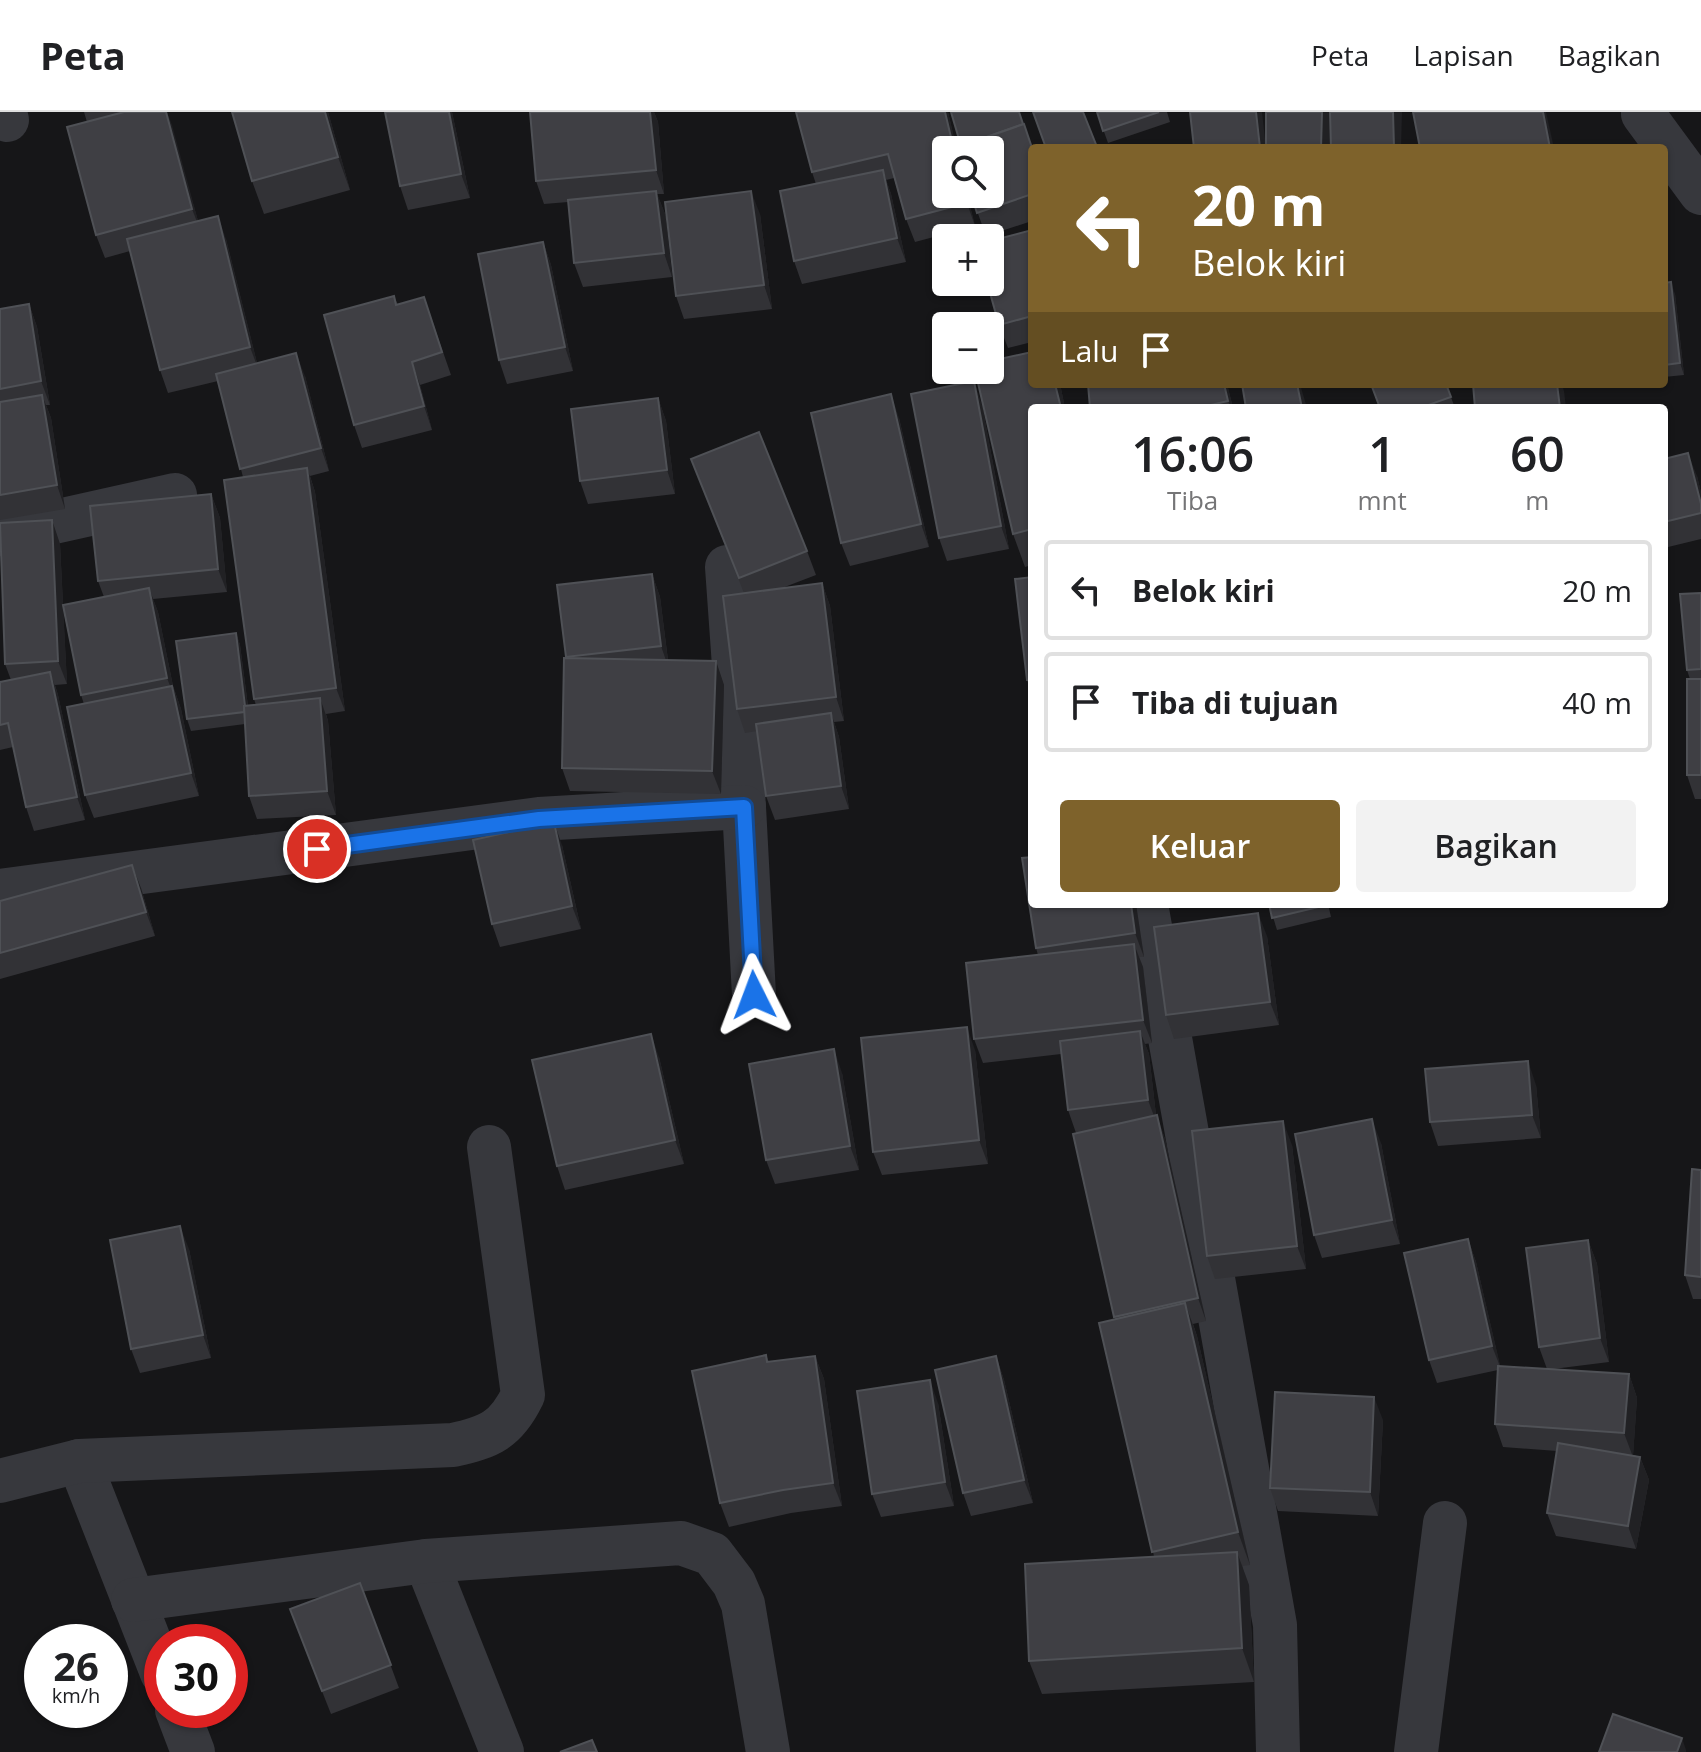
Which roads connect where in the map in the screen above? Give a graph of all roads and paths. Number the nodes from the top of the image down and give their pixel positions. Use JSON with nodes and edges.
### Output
{"nodes":[{"id":1,"x":1643,"y":114,"type":"dead end"},
{"id":2,"x":1665,"y":144,"type":"edge"},
{"id":3,"x":1668,"y":148,"type":"edge"},
{"id":4,"x":1701,"y":193,"type":"edge"},
{"id":5,"x":175,"y":495,"type":"edge"},
{"id":6,"x":0,"y":534,"type":"edge"},
{"id":7,"x":727,"y":567,"type":"edge"},
{"id":8,"x":744,"y":807,"type":"junction"},
{"id":9,"x":0,"y":891,"type":"edge"},
{"id":10,"x":1147,"y":908,"type":"edge"},
{"id":11,"x":754,"y":995,"type":"dead end"},
{"id":12,"x":489,"y":1147,"type":"dead end"},
{"id":13,"x":79,"y":1461,"type":"junction"},
{"id":14,"x":0,"y":1481,"type":"edge"},
{"id":15,"x":1445,"y":1523,"type":"dead end"},
{"id":16,"x":426,"y":1561,"type":"junction"},
{"id":17,"x":133,"y":1600,"type":"junction"},
{"id":18,"x":144,"y":1628,"type":"edge"},
{"id":19,"x":184,"y":1728,"type":"edge"},
{"id":20,"x":193,"y":1752,"type":"edge"},
{"id":21,"x":502,"y":1752,"type":"edge"},
{"id":22,"x":768,"y":1752,"type":"edge"},
{"id":23,"x":1278,"y":1752,"type":"edge"},
{"id":24,"x":1416,"y":1752,"type":"edge"}],
"edges":[{"from":1,"to":2,"type":"street"},
{"from":3,"to":4,"type":"street"},
{"from":5,"to":6,"type":"street"},
{"from":7,"to":8,"type":"street"},
{"from":8,"to":9,"type":"street"},
{"from":8,"to":11,"type":"street"},
{"from":10,"to":23,"type":"street"},
{"from":12,"to":13,"type":"street"},
{"from":13,"to":14,"type":"street"},
{"from":13,"to":17,"type":"street"},
{"from":15,"to":24,"type":"street"},
{"from":16,"to":17,"type":"street"},
{"from":16,"to":21,"type":"street"},
{"from":16,"to":22,"type":"street"},
{"from":17,"to":18,"type":"street"},
{"from":19,"to":20,"type":"street"}]}
